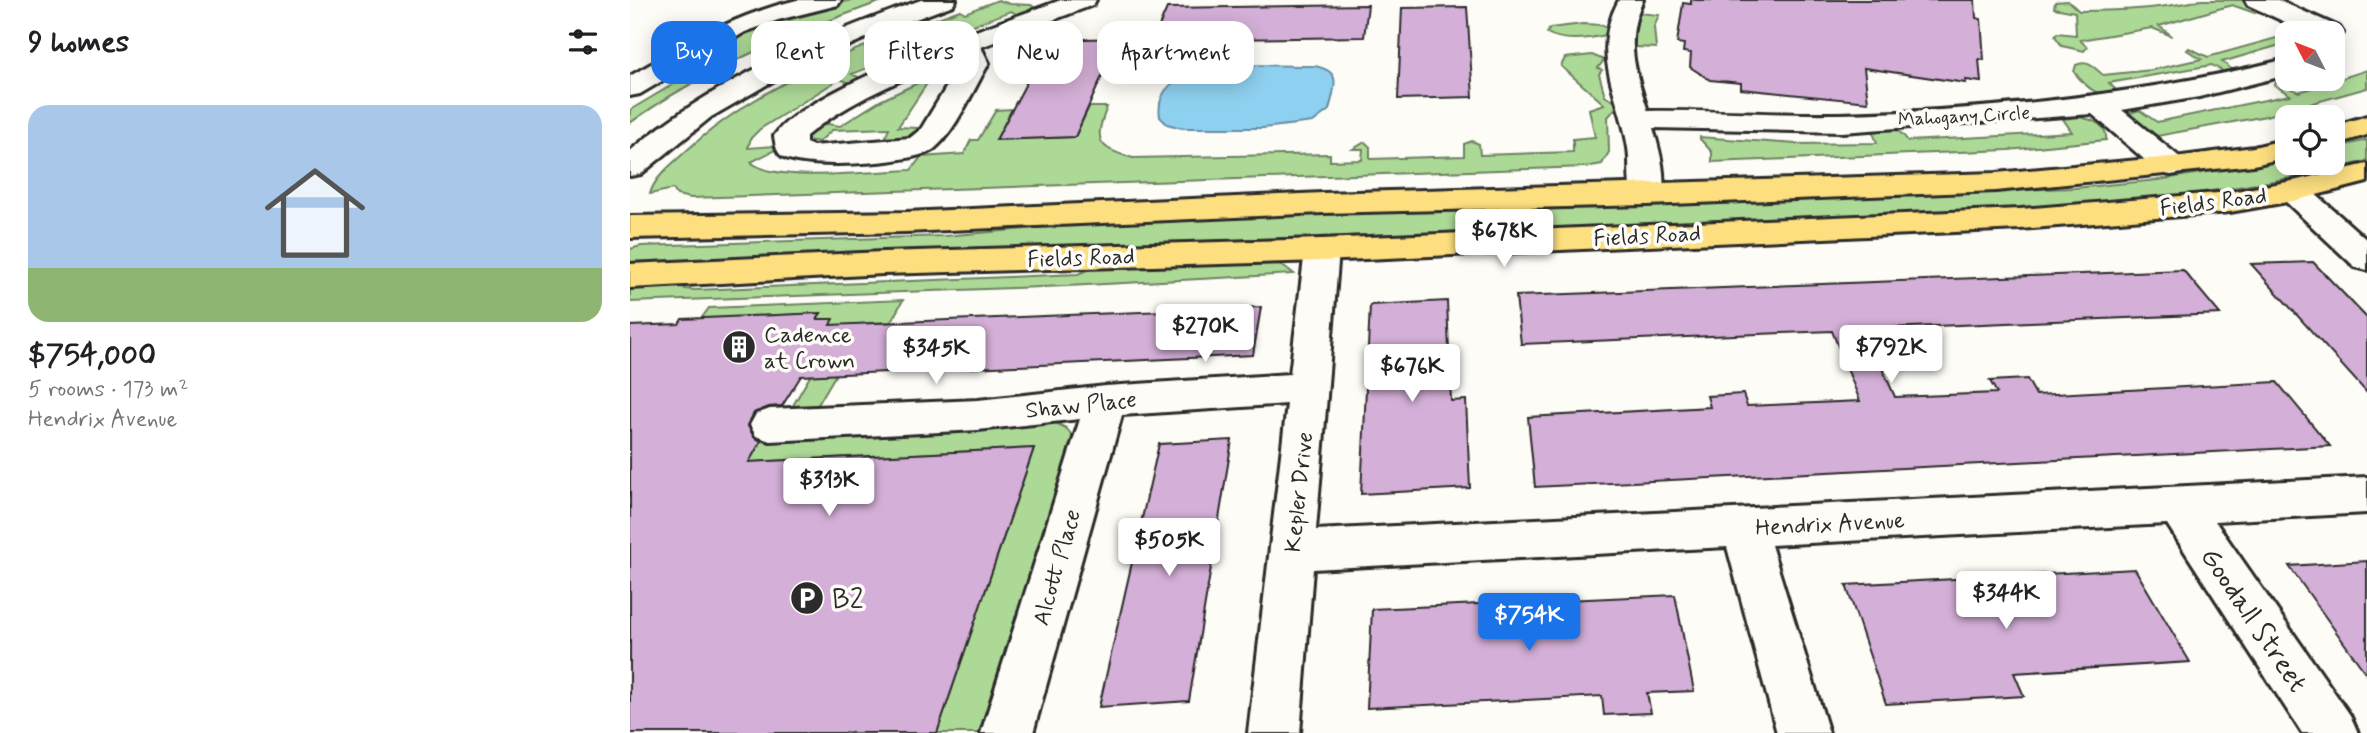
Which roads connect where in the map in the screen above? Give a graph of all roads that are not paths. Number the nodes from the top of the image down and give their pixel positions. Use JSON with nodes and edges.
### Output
{"nodes":[{"id":1,"x":829,"y":0,"type":"edge"},
{"id":2,"x":944,"y":0,"type":"edge"},
{"id":3,"x":1631,"y":0,"type":"edge"},
{"id":4,"x":2257,"y":0,"type":"edge"},
{"id":5,"x":1066,"y":3,"type":"edge"},
{"id":6,"x":2303,"y":21,"type":"edge"},
{"id":7,"x":979,"y":39,"type":"edge"},
{"id":8,"x":963,"y":46,"type":"joint"},
{"id":9,"x":2275,"y":70,"type":"edge"},
{"id":10,"x":630,"y":88,"type":"edge"},
{"id":11,"x":2100,"y":106,"type":"junction"},
{"id":12,"x":1637,"y":120,"type":"junction"},
{"id":13,"x":2367,"y":125,"type":"edge"},
{"id":14,"x":2345,"y":132,"type":"edge"},
{"id":15,"x":2275,"y":151,"type":"edge"},
{"id":16,"x":2171,"y":166,"type":"junction"},
{"id":17,"x":630,"y":167,"type":"edge"},
{"id":18,"x":2367,"y":173,"type":"edge"},
{"id":19,"x":2293,"y":191,"type":"junction"},
{"id":20,"x":1647,"y":195,"type":"junction"},
{"id":21,"x":630,"y":227,"type":"edge"},
{"id":22,"x":1322,"y":250,"type":"junction"},
{"id":23,"x":2367,"y":259,"type":"edge"},
{"id":24,"x":630,"y":275,"type":"edge"},
{"id":25,"x":1309,"y":388,"type":"junction"},
{"id":26,"x":1106,"y":401,"type":"junction"},
{"id":27,"x":770,"y":425,"type":"dead end"},
{"id":28,"x":2367,"y":495,"type":"edge"},
{"id":29,"x":2179,"y":505,"type":"junction"},
{"id":30,"x":1744,"y":528,"type":"junction"},
{"id":31,"x":1292,"y":551,"type":"junction"},
{"id":32,"x":1007,"y":733,"type":"edge"},
{"id":33,"x":1274,"y":733,"type":"edge"},
{"id":34,"x":1803,"y":733,"type":"edge"},
{"id":35,"x":2332,"y":733,"type":"edge"}],
"edges":[{"from":1,"to":10,"type":"street"},
{"from":2,"to":17,"type":"street"},
{"from":3,"to":12,"type":"street"},
{"from":4,"to":6,"type":"street"},
{"from":5,"to":7,"type":"street"},
{"from":8,"to":8,"type":"street"},
{"from":9,"to":11,"type":"street","name":"Mahogany Circle"},
{"from":11,"to":12,"type":"street","name":"Mahogany Circle"},
{"from":11,"to":16,"type":"street"},
{"from":12,"to":20,"type":"street"},
{"from":13,"to":14,"type":"main road"},
{"from":15,"to":16,"type":"main road","name":"Fields Road"},
{"from":16,"to":20,"type":"main road","name":"Fields Road"},
{"from":18,"to":19,"type":"main road","name":"Fields Road"},
{"from":19,"to":22,"type":"main road","name":"Fields Road"},
{"from":19,"to":23,"type":"street"},
{"from":20,"to":21,"type":"main road","name":"Fields Road"},
{"from":22,"to":24,"type":"main road","name":"Fields Road"},
{"from":22,"to":25,"type":"street","name":"Kepler Drive"},
{"from":25,"to":26,"type":"street","name":"Shaw Place"},
{"from":25,"to":31,"type":"street","name":"Kepler Drive"},
{"from":26,"to":27,"type":"street","name":"Shaw Place"},
{"from":26,"to":32,"type":"street","name":"Alcott Place"},
{"from":28,"to":29,"type":"street","name":"Hendrix Avenue"},
{"from":29,"to":30,"type":"street","name":"Hendrix Avenue"},
{"from":29,"to":35,"type":"street","name":"Goodall Street"},
{"from":30,"to":31,"type":"street","name":"Hendrix Avenue"},
{"from":30,"to":34,"type":"street"},
{"from":31,"to":33,"type":"street","name":"Kepler Drive"}]}
